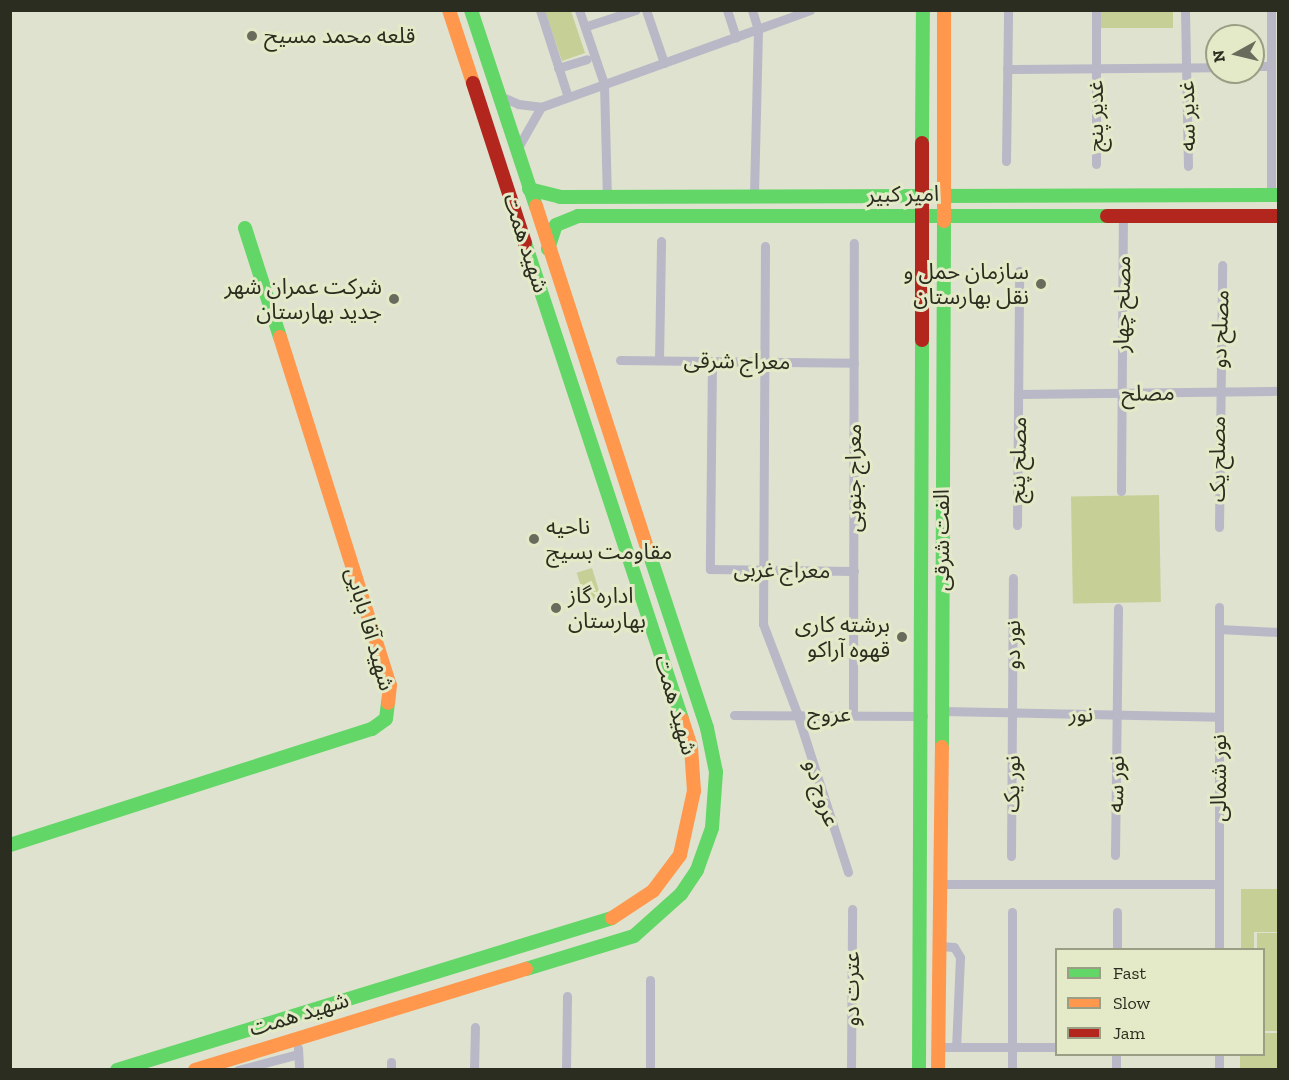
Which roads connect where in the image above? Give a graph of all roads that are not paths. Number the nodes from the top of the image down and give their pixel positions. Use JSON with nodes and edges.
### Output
{"nodes":[{"id":1,"x":449,"y":10,"type":"edge"},
{"id":2,"x":471,"y":10,"type":"edge"},
{"id":3,"x":540,"y":10,"type":"edge"},
{"id":4,"x":579,"y":10,"type":"edge"},
{"id":5,"x":636,"y":10,"type":"edge"},
{"id":6,"x":646,"y":10,"type":"edge"},
{"id":7,"x":727,"y":10,"type":"edge"},
{"id":8,"x":752,"y":10,"type":"edge"},
{"id":9,"x":810,"y":10,"type":"edge"},
{"id":10,"x":923,"y":10,"type":"edge"},
{"id":11,"x":944,"y":10,"type":"edge"},
{"id":12,"x":1008,"y":10,"type":"edge"},
{"id":13,"x":1096,"y":10,"type":"edge"},
{"id":14,"x":1185,"y":10,"type":"edge"},
{"id":15,"x":1271,"y":10,"type":"edge"},
{"id":16,"x":590,"y":25,"type":"dead end"},
{"id":17,"x":758,"y":30,"type":"junction"},
{"id":18,"x":736,"y":38,"type":"junction"},
{"id":19,"x":587,"y":59,"type":"dead end"},
{"id":20,"x":664,"y":63,"type":"junction"},
{"id":21,"x":1265,"y":66,"type":"edge"},
{"id":22,"x":1271,"y":66,"type":"junction"},
{"id":23,"x":1186,"y":67,"type":"junction"},
{"id":24,"x":1205,"y":67,"type":"edge"},
{"id":25,"x":558,"y":68,"type":"junction"},
{"id":26,"x":1096,"y":68,"type":"junction"},
{"id":27,"x":1007,"y":69,"type":"junction"},
{"id":28,"x":604,"y":84,"type":"junction"},
{"id":29,"x":498,"y":95,"type":"junction"},
{"id":30,"x":568,"y":97,"type":"junction"},
{"id":31,"x":541,"y":107,"type":"junction"},
{"id":32,"x":517,"y":149,"type":"junction"},
{"id":33,"x":1006,"y":161,"type":"dead end"},
{"id":34,"x":1096,"y":164,"type":"dead end"},
{"id":35,"x":1188,"y":166,"type":"dead end"},
{"id":36,"x":529,"y":189,"type":"junction"},
{"id":37,"x":923,"y":193,"type":"junction"},
{"id":38,"x":945,"y":193,"type":"junction"},
{"id":39,"x":1275,"y":195,"type":"edge"},
{"id":40,"x":608,"y":196,"type":"junction"},
{"id":41,"x":754,"y":196,"type":"junction"},
{"id":42,"x":1123,"y":216,"type":"junction"},
{"id":43,"x":1278,"y":216,"type":"edge"},
{"id":44,"x":945,"y":217,"type":"junction"},
{"id":45,"x":923,"y":218,"type":"junction"},
{"id":46,"x":245,"y":228,"type":"dead end"},
{"id":47,"x":661,"y":241,"type":"dead end"},
{"id":48,"x":854,"y":243,"type":"dead end"},
{"id":49,"x":765,"y":246,"type":"dead end"},
{"id":50,"x":548,"y":249,"type":"junction"},
{"id":51,"x":1222,"y":265,"type":"dead end"},
{"id":52,"x":1019,"y":271,"type":"dead end"},
{"id":53,"x":620,"y":360,"type":"dead end"},
{"id":54,"x":659,"y":360,"type":"junction"},
{"id":55,"x":712,"y":361,"type":"junction"},
{"id":56,"x":763,"y":362,"type":"junction"},
{"id":57,"x":854,"y":363,"type":"junction"},
{"id":58,"x":1278,"y":391,"type":"edge"},
{"id":59,"x":1218,"y":392,"type":"junction"},
{"id":60,"x":1121,"y":393,"type":"junction"},
{"id":61,"x":1018,"y":394,"type":"junction"},
{"id":62,"x":1121,"y":491,"type":"dead end"},
{"id":63,"x":1017,"y":525,"type":"dead end"},
{"id":64,"x":1219,"y":527,"type":"dead end"},
{"id":65,"x":761,"y":570,"type":"junction"},
{"id":66,"x":854,"y":571,"type":"junction"},
{"id":67,"x":1013,"y":578,"type":"dead end"},
{"id":68,"x":1219,"y":607,"type":"dead end"},
{"id":69,"x":1118,"y":608,"type":"dead end"},
{"id":70,"x":1219,"y":629,"type":"junction"},
{"id":71,"x":1278,"y":632,"type":"edge"},
{"id":72,"x":943,"y":711,"type":"junction"},
{"id":73,"x":1013,"y":712,"type":"junction"},
{"id":74,"x":797,"y":714,"type":"junction"},
{"id":75,"x":853,"y":714,"type":"junction"},
{"id":76,"x":1117,"y":714,"type":"junction"},
{"id":77,"x":734,"y":715,"type":"dead end"},
{"id":78,"x":923,"y":716,"type":"junction"},
{"id":79,"x":1219,"y":717,"type":"junction"},
{"id":80,"x":10,"y":845,"type":"edge"},
{"id":81,"x":1115,"y":855,"type":"dead end"},
{"id":82,"x":1011,"y":856,"type":"dead end"},
{"id":83,"x":848,"y":872,"type":"dead end"},
{"id":84,"x":942,"y":884,"type":"junction"},
{"id":85,"x":1219,"y":884,"type":"junction"},
{"id":86,"x":852,"y":909,"type":"dead end"},
{"id":87,"x":1012,"y":912,"type":"dead end"},
{"id":88,"x":1117,"y":912,"type":"dead end"},
{"id":89,"x":940,"y":946,"type":"junction"},
{"id":90,"x":1117,"y":948,"type":"edge"},
{"id":91,"x":1219,"y":948,"type":"edge"},
{"id":92,"x":476,"y":961,"type":"junction"},
{"id":93,"x":650,"y":980,"type":"dead end"},
{"id":94,"x":482,"y":982,"type":"junction"},
{"id":95,"x":567,"y":996,"type":"dead end"},
{"id":96,"x":475,"y":1027,"type":"dead end"},
{"id":97,"x":298,"y":1036,"type":"junction"},
{"id":98,"x":938,"y":1047,"type":"junction"},
{"id":99,"x":956,"y":1047,"type":"junction"},
{"id":100,"x":1012,"y":1047,"type":"junction"},
{"id":101,"x":1055,"y":1047,"type":"edge"},
{"id":102,"x":298,"y":1054,"type":"junction"},
{"id":103,"x":238,"y":1069,"type":"edge"},
{"id":104,"x":117,"y":1070,"type":"edge"},
{"id":105,"x":195,"y":1070,"type":"edge"},
{"id":106,"x":299,"y":1070,"type":"edge"},
{"id":107,"x":474,"y":1070,"type":"edge"},
{"id":108,"x":566,"y":1070,"type":"edge"},
{"id":109,"x":650,"y":1070,"type":"edge"},
{"id":110,"x":851,"y":1070,"type":"edge"},
{"id":111,"x":920,"y":1070,"type":"edge"},
{"id":112,"x":938,"y":1070,"type":"edge"},
{"id":113,"x":1012,"y":1070,"type":"edge"}],
"edges":[{"from":1,"to":92,"type":"street","name":"شهید همت"},
{"from":2,"to":29,"type":"street","name":"شهید همت"},
{"from":3,"to":25,"type":"street"},
{"from":4,"to":28,"type":"street"},
{"from":5,"to":16,"type":"street"},
{"from":6,"to":20,"type":"street"},
{"from":7,"to":18,"type":"street"},
{"from":8,"to":17,"type":"street"},
{"from":9,"to":17,"type":"street"},
{"from":10,"to":37,"type":"street","name":"الفت شرقی"},
{"from":11,"to":38,"type":"street","name":"الفت شرقی"},
{"from":12,"to":27,"type":"street"},
{"from":13,"to":26,"type":"street","name":"غدیر پنج"},
{"from":14,"to":23,"type":"street","name":"غدیر سه"},
{"from":15,"to":22,"type":"street"},
{"from":17,"to":18,"type":"street"},
{"from":17,"to":41,"type":"street"},
{"from":18,"to":20,"type":"street"},
{"from":19,"to":25,"type":"street"},
{"from":20,"to":28,"type":"street"},
{"from":21,"to":22,"type":"street"},
{"from":22,"to":39,"type":"street"},
{"from":23,"to":24,"type":"street"},
{"from":23,"to":26,"type":"street"},
{"from":23,"to":35,"type":"street","name":"غدیر سه"},
{"from":25,"to":30,"type":"street"},
{"from":26,"to":27,"type":"street"},
{"from":26,"to":34,"type":"street","name":"غدیر پنج"},
{"from":27,"to":33,"type":"street"},
{"from":28,"to":30,"type":"street"},
{"from":28,"to":40,"type":"street"},
{"from":29,"to":31,"type":"street"},
{"from":29,"to":32,"type":"street","name":"شهید همت"},
{"from":30,"to":31,"type":"street"},
{"from":31,"to":32,"type":"street"},
{"from":32,"to":36,"type":"street","name":"شهید همت"},
{"from":36,"to":40,"type":"street","name":"امیر کبیر"},
{"from":36,"to":50,"type":"street","name":"شهید همت"},
{"from":37,"to":38,"type":"street","name":"امیر کبیر"},
{"from":37,"to":41,"type":"street","name":"امیر کبیر"},
{"from":37,"to":45,"type":"street","name":"الفت شرقی"},
{"from":38,"to":39,"type":"street","name":"امیر کبیر"},
{"from":38,"to":44,"type":"street","name":"الفت شرقی"},
{"from":40,"to":41,"type":"street","name":"امیر کبیر"},
{"from":42,"to":43,"type":"street","name":"امیر کبیر"},
{"from":42,"to":44,"type":"street","name":"امیر کبیر"},
{"from":42,"to":60,"type":"street","name":"مصلح چهار"},
{"from":44,"to":45,"type":"street","name":"امیر کبیر"},
{"from":44,"to":72,"type":"street","name":"الفت شرقی"},
{"from":45,"to":50,"type":"street","name":"امیر کبیر"},
{"from":45,"to":78,"type":"street","name":"الفت شرقی"},
{"from":46,"to":80,"type":"street","name":"شهید آقا بابایی"},
{"from":47,"to":54,"type":"street"},
{"from":48,"to":57,"type":"street","name":"معراج جنوبی"},
{"from":49,"to":56,"type":"street","name":"عروج دو"},
{"from":50,"to":94,"type":"street","name":"شهید همت"},
{"from":51,"to":59,"type":"street","name":"مصلح دو"},
{"from":52,"to":61,"type":"street","name":"مصلح پنج"},
{"from":53,"to":54,"type":"street","name":"معراج شرقی"},
{"from":54,"to":55,"type":"street","name":"معراج شرقی"},
{"from":55,"to":56,"type":"street","name":"معراج شرقی"},
{"from":55,"to":65,"type":"street","name":"معراج غربی"},
{"from":56,"to":57,"type":"street","name":"معراج شرقی"},
{"from":56,"to":65,"type":"street","name":"عروج دو"},
{"from":57,"to":66,"type":"street","name":"معراج جنوبی"},
{"from":58,"to":59,"type":"street","name":"مصلح"},
{"from":59,"to":60,"type":"street","name":"مصلح"},
{"from":59,"to":64,"type":"street","name":"مصلح یک"},
{"from":60,"to":61,"type":"street","name":"مصلح"},
{"from":60,"to":62,"type":"street","name":"مصلح چهار"},
{"from":61,"to":63,"type":"street","name":"مصلح پنج"},
{"from":65,"to":66,"type":"street","name":"معراج غربی"},
{"from":65,"to":74,"type":"street","name":"عروج دو"},
{"from":66,"to":75,"type":"street","name":"معراج جنوبی"},
{"from":67,"to":73,"type":"street","name":"نور دو"},
{"from":68,"to":70,"type":"street","name":"نور شمالی"},
{"from":69,"to":76,"type":"street","name":"نور سه"},
{"from":70,"to":71,"type":"street"},
{"from":70,"to":79,"type":"street","name":"نور شمالی"},
{"from":72,"to":73,"type":"street","name":"نور"},
{"from":72,"to":84,"type":"street","name":"الفت شرقی"},
{"from":73,"to":76,"type":"street","name":"نور"},
{"from":73,"to":82,"type":"street","name":"نور یک"},
{"from":74,"to":75,"type":"street","name":"عروج"},
{"from":74,"to":77,"type":"street","name":"عروج"},
{"from":74,"to":83,"type":"street","name":"عروج دو"},
{"from":75,"to":78,"type":"street","name":"عروج"},
{"from":76,"to":79,"type":"street","name":"نور"},
{"from":76,"to":81,"type":"street","name":"نور سه"},
{"from":78,"to":111,"type":"street","name":"الفت شرقی"},
{"from":79,"to":85,"type":"street","name":"نور شمالی"},
{"from":84,"to":85,"type":"street"},
{"from":84,"to":89,"type":"street","name":"الفت شرقی"},
{"from":85,"to":91,"type":"street","name":"نور شمالی"},
{"from":86,"to":110,"type":"street","name":"عترت دو"},
{"from":87,"to":100,"type":"street"},
{"from":88,"to":90,"type":"street"},
{"from":89,"to":98,"type":"street","name":"الفت شرقی"},
{"from":89,"to":99,"type":"street"},
{"from":92,"to":94,"type":"street"},
{"from":92,"to":104,"type":"street","name":"شهید همت"},
{"from":93,"to":109,"type":"street"},
{"from":94,"to":97,"type":"street","name":"شهید همت"},
{"from":95,"to":108,"type":"street"},
{"from":96,"to":107,"type":"street"},
{"from":97,"to":102,"type":"street"},
{"from":97,"to":105,"type":"street","name":"شهید همت"},
{"from":98,"to":99,"type":"street"},
{"from":98,"to":112,"type":"street","name":"الفت شرقی"},
{"from":99,"to":100,"type":"street"},
{"from":100,"to":101,"type":"street"},
{"from":100,"to":113,"type":"street"},
{"from":102,"to":103,"type":"street"},
{"from":102,"to":106,"type":"street"}]}
